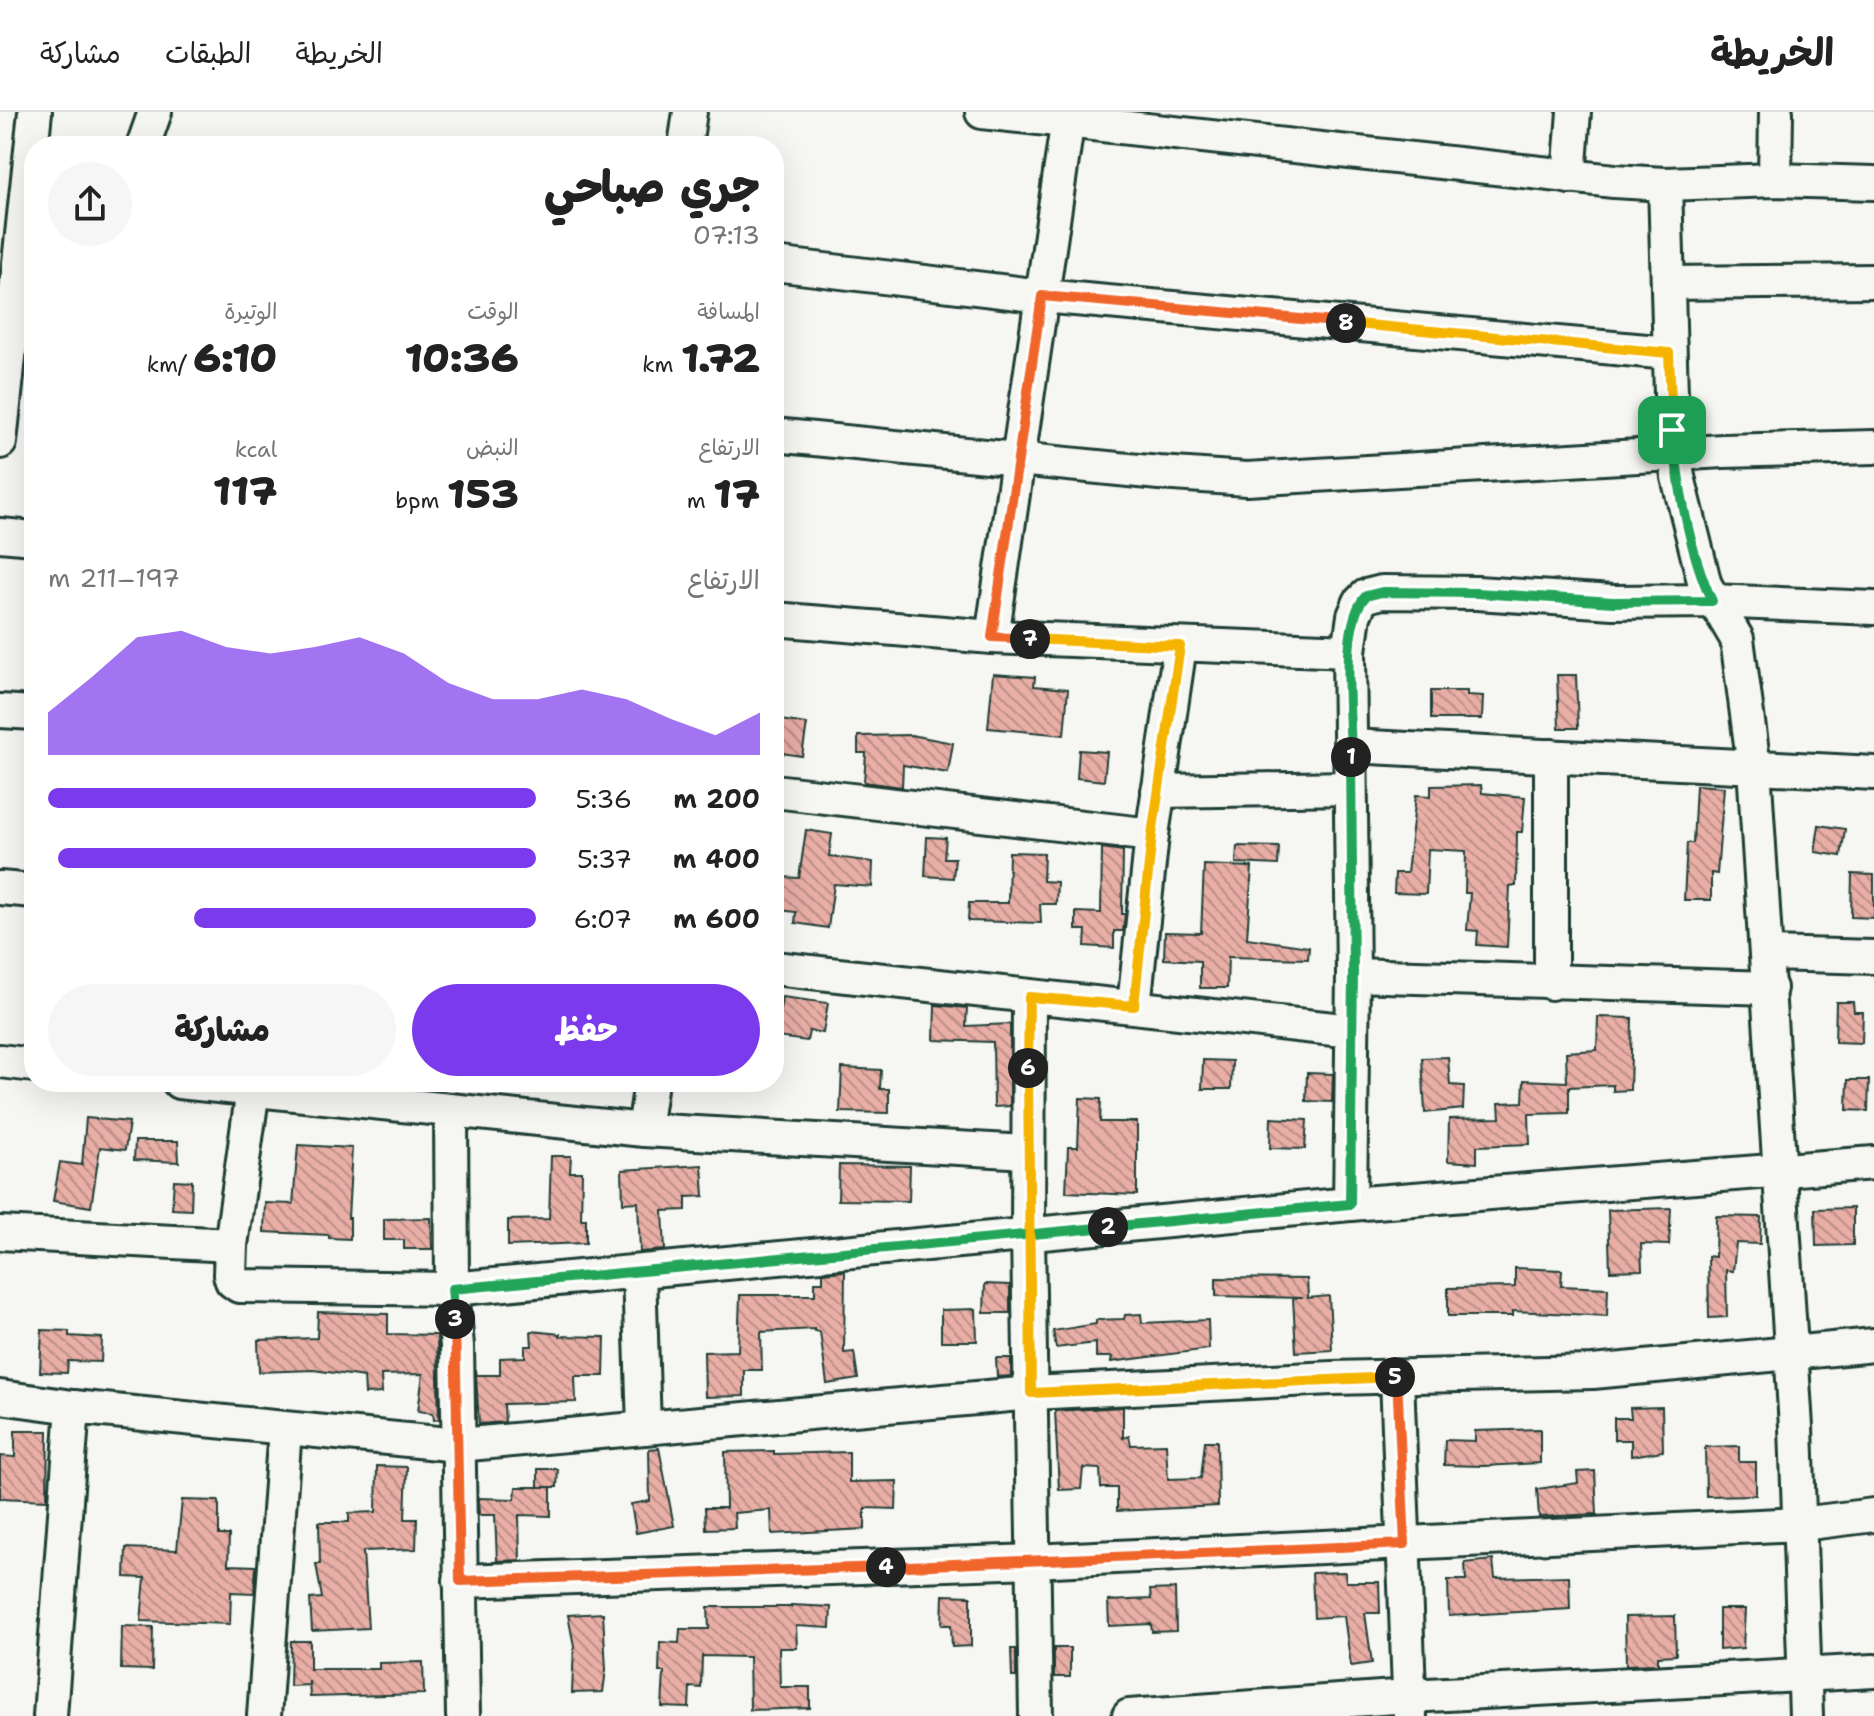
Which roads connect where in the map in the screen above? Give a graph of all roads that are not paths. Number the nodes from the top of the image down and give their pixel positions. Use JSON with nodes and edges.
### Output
{"nodes":[{"id":1,"x":35,"y":112,"type":"edge"},
{"id":2,"x":155,"y":112,"type":"edge"},
{"id":3,"x":690,"y":112,"type":"edge"},
{"id":4,"x":982,"y":112,"type":"edge"},
{"id":5,"x":1574,"y":112,"type":"edge"},
{"id":6,"x":1776,"y":112,"type":"edge"},
{"id":7,"x":1069,"y":116,"type":"edge"},
{"id":8,"x":30,"y":136,"type":"edge"},
{"id":9,"x":147,"y":136,"type":"edge"},
{"id":10,"x":686,"y":136,"type":"edge"},
{"id":11,"x":24,"y":167,"type":"edge"},
{"id":12,"x":1569,"y":177,"type":"junction"},
{"id":13,"x":1775,"y":180,"type":"junction"},
{"id":14,"x":1874,"y":183,"type":"edge"},
{"id":15,"x":1665,"y":184,"type":"junction"},
{"id":16,"x":20,"y":187,"type":"edge"},
{"id":17,"x":784,"y":265,"type":"edge"},
{"id":18,"x":1874,"y":281,"type":"edge"},
{"id":19,"x":1668,"y":283,"type":"junction"},
{"id":20,"x":1042,"y":296,"type":"junction"},
{"id":21,"x":1669,"y":353,"type":"junction"},
{"id":22,"x":14,"y":363,"type":"edge"},
{"id":23,"x":784,"y":436,"type":"edge"},
{"id":24,"x":0,"y":442,"type":"edge"},
{"id":25,"x":1874,"y":447,"type":"edge"},
{"id":26,"x":1675,"y":454,"type":"junction"},
{"id":27,"x":1016,"y":459,"type":"junction"},
{"id":28,"x":0,"y":535,"type":"edge"},
{"id":29,"x":24,"y":537,"type":"edge"},
{"id":30,"x":1712,"y":601,"type":"junction"},
{"id":31,"x":1874,"y":608,"type":"edge"},
{"id":32,"x":784,"y":620,"type":"edge"},
{"id":33,"x":992,"y":637,"type":"junction"},
{"id":34,"x":1180,"y":646,"type":"junction"},
{"id":35,"x":1349,"y":651,"type":"junction"},
{"id":36,"x":0,"y":711,"type":"edge"},
{"id":37,"x":24,"y":712,"type":"edge"},
{"id":38,"x":1351,"y":746,"type":"junction"},
{"id":39,"x":1551,"y":756,"type":"junction"},
{"id":40,"x":1754,"y":767,"type":"junction"},
{"id":41,"x":1874,"y":773,"type":"edge"},
{"id":42,"x":1350,"y":788,"type":"junction"},
{"id":43,"x":1158,"y":791,"type":"junction"},
{"id":44,"x":784,"y":792,"type":"edge"},
{"id":45,"x":1152,"y":835,"type":"junction"},
{"id":46,"x":0,"y":888,"type":"edge"},
{"id":47,"x":24,"y":890,"type":"edge"},
{"id":48,"x":1767,"y":954,"type":"junction"},
{"id":49,"x":1874,"y":957,"type":"edge"},
{"id":50,"x":784,"y":969,"type":"edge"},
{"id":51,"x":1353,"y":975,"type":"junction"},
{"id":52,"x":1551,"y":983,"type":"junction"},
{"id":53,"x":1770,"y":988,"type":"junction"},
{"id":54,"x":1029,"y":997,"type":"junction"},
{"id":55,"x":1134,"y":1006,"type":"junction"},
{"id":56,"x":1352,"y":1031,"type":"junction"},
{"id":57,"x":0,"y":1061,"type":"edge"},
{"id":58,"x":24,"y":1064,"type":"edge"},
{"id":59,"x":253,"y":1092,"type":"edge"},
{"id":60,"x":299,"y":1092,"type":"edge"},
{"id":61,"x":650,"y":1092,"type":"edge"},
{"id":62,"x":451,"y":1112,"type":"junction"},
{"id":63,"x":644,"y":1130,"type":"junction"},
{"id":64,"x":1028,"y":1152,"type":"junction"},
{"id":65,"x":1874,"y":1163,"type":"edge"},
{"id":66,"x":1780,"y":1172,"type":"junction"},
{"id":67,"x":1350,"y":1204,"type":"junction"},
{"id":68,"x":0,"y":1233,"type":"edge"},
{"id":69,"x":1028,"y":1235,"type":"junction"},
{"id":70,"x":231,"y":1245,"type":"junction"},
{"id":71,"x":639,"y":1272,"type":"junction"},
{"id":72,"x":452,"y":1289,"type":"junction"},
{"id":73,"x":1874,"y":1345,"type":"edge"},
{"id":74,"x":1790,"y":1354,"type":"junction"},
{"id":75,"x":1397,"y":1377,"type":"junction"},
{"id":76,"x":1031,"y":1393,"type":"junction"},
{"id":77,"x":0,"y":1397,"type":"edge"},
{"id":78,"x":73,"y":1407,"type":"junction"},
{"id":79,"x":644,"y":1428,"type":"junction"},
{"id":80,"x":285,"y":1429,"type":"junction"},
{"id":81,"x":458,"y":1445,"type":"junction"},
{"id":82,"x":1874,"y":1515,"type":"edge"},
{"id":83,"x":1801,"y":1524,"type":"junction"},
{"id":84,"x":1405,"y":1544,"type":"junction"},
{"id":85,"x":1033,"y":1561,"type":"junction"},
{"id":86,"x":460,"y":1581,"type":"junction"},
{"id":87,"x":1874,"y":1671,"type":"edge"},
{"id":88,"x":1804,"y":1674,"type":"junction"},
{"id":89,"x":1410,"y":1706,"type":"edge"},
{"id":90,"x":50,"y":1716,"type":"edge"},
{"id":91,"x":264,"y":1716,"type":"edge"},
{"id":92,"x":463,"y":1716,"type":"edge"},
{"id":93,"x":1036,"y":1716,"type":"edge"},
{"id":94,"x":1129,"y":1716,"type":"edge"},
{"id":95,"x":1806,"y":1716,"type":"edge"}],
"edges":[{"from":1,"to":8,"type":"street"},
{"from":2,"to":9,"type":"street"},
{"from":3,"to":10,"type":"street"},
{"from":4,"to":7,"type":"street"},
{"from":5,"to":12,"type":"street"},
{"from":6,"to":13,"type":"street"},
{"from":7,"to":12,"type":"street"},
{"from":7,"to":20,"type":"street"},
{"from":11,"to":16,"type":"street"},
{"from":12,"to":15,"type":"street"},
{"from":13,"to":14,"type":"street"},
{"from":13,"to":15,"type":"street"},
{"from":15,"to":19,"type":"street"},
{"from":16,"to":22,"type":"street"},
{"from":17,"to":20,"type":"street"},
{"from":18,"to":19,"type":"street"},
{"from":19,"to":21,"type":"street"},
{"from":20,"to":21,"type":"street"},
{"from":20,"to":27,"type":"street"},
{"from":21,"to":26,"type":"street"},
{"from":22,"to":24,"type":"street"},
{"from":23,"to":27,"type":"street"},
{"from":25,"to":26,"type":"street"},
{"from":26,"to":27,"type":"street"},
{"from":26,"to":30,"type":"street"},
{"from":27,"to":33,"type":"street"},
{"from":28,"to":29,"type":"street"},
{"from":30,"to":31,"type":"street"},
{"from":30,"to":35,"type":"street"},
{"from":30,"to":40,"type":"street"},
{"from":32,"to":33,"type":"street"},
{"from":33,"to":34,"type":"street"},
{"from":34,"to":35,"type":"street"},
{"from":34,"to":43,"type":"street"},
{"from":35,"to":38,"type":"street"},
{"from":36,"to":37,"type":"street"},
{"from":38,"to":39,"type":"street"},
{"from":38,"to":42,"type":"street"},
{"from":39,"to":40,"type":"street"},
{"from":39,"to":52,"type":"street"},
{"from":40,"to":41,"type":"street"},
{"from":40,"to":48,"type":"street"},
{"from":42,"to":43,"type":"street"},
{"from":42,"to":51,"type":"street"},
{"from":43,"to":45,"type":"street"},
{"from":44,"to":45,"type":"street"},
{"from":45,"to":55,"type":"street"},
{"from":46,"to":47,"type":"street"},
{"from":48,"to":49,"type":"street"},
{"from":48,"to":53,"type":"street"},
{"from":50,"to":54,"type":"street"},
{"from":51,"to":52,"type":"street"},
{"from":51,"to":56,"type":"street"},
{"from":52,"to":53,"type":"street"},
{"from":53,"to":66,"type":"street"},
{"from":54,"to":55,"type":"street"},
{"from":54,"to":64,"type":"street"},
{"from":55,"to":56,"type":"street"},
{"from":56,"to":67,"type":"street"},
{"from":57,"to":58,"type":"street"},
{"from":59,"to":70,"type":"street"},
{"from":60,"to":62,"type":"street"},
{"from":61,"to":63,"type":"street"},
{"from":62,"to":63,"type":"street"},
{"from":62,"to":72,"type":"street"},
{"from":63,"to":64,"type":"street"},
{"from":64,"to":69,"type":"street"},
{"from":65,"to":66,"type":"street"},
{"from":66,"to":67,"type":"street"},
{"from":66,"to":74,"type":"street"},
{"from":67,"to":69,"type":"street"},
{"from":68,"to":70,"type":"street"},
{"from":69,"to":71,"type":"street"},
{"from":69,"to":76,"type":"street"},
{"from":70,"to":72,"type":"street"},
{"from":71,"to":72,"type":"street"},
{"from":71,"to":79,"type":"street"},
{"from":72,"to":81,"type":"street"},
{"from":73,"to":74,"type":"street"},
{"from":74,"to":75,"type":"street"},
{"from":74,"to":83,"type":"street"},
{"from":75,"to":76,"type":"street"},
{"from":75,"to":84,"type":"street"},
{"from":76,"to":79,"type":"street"},
{"from":76,"to":85,"type":"street"},
{"from":77,"to":78,"type":"street"},
{"from":78,"to":80,"type":"street"},
{"from":78,"to":90,"type":"street"},
{"from":79,"to":81,"type":"street"},
{"from":80,"to":81,"type":"street"},
{"from":80,"to":91,"type":"street"},
{"from":81,"to":86,"type":"street"},
{"from":82,"to":83,"type":"street"},
{"from":83,"to":84,"type":"street"},
{"from":83,"to":88,"type":"street"},
{"from":84,"to":85,"type":"street"},
{"from":84,"to":89,"type":"street"},
{"from":85,"to":86,"type":"street"},
{"from":85,"to":93,"type":"street"},
{"from":86,"to":92,"type":"street"},
{"from":87,"to":88,"type":"street"},
{"from":88,"to":89,"type":"street"},
{"from":88,"to":95,"type":"street"},
{"from":89,"to":94,"type":"street"}]}
